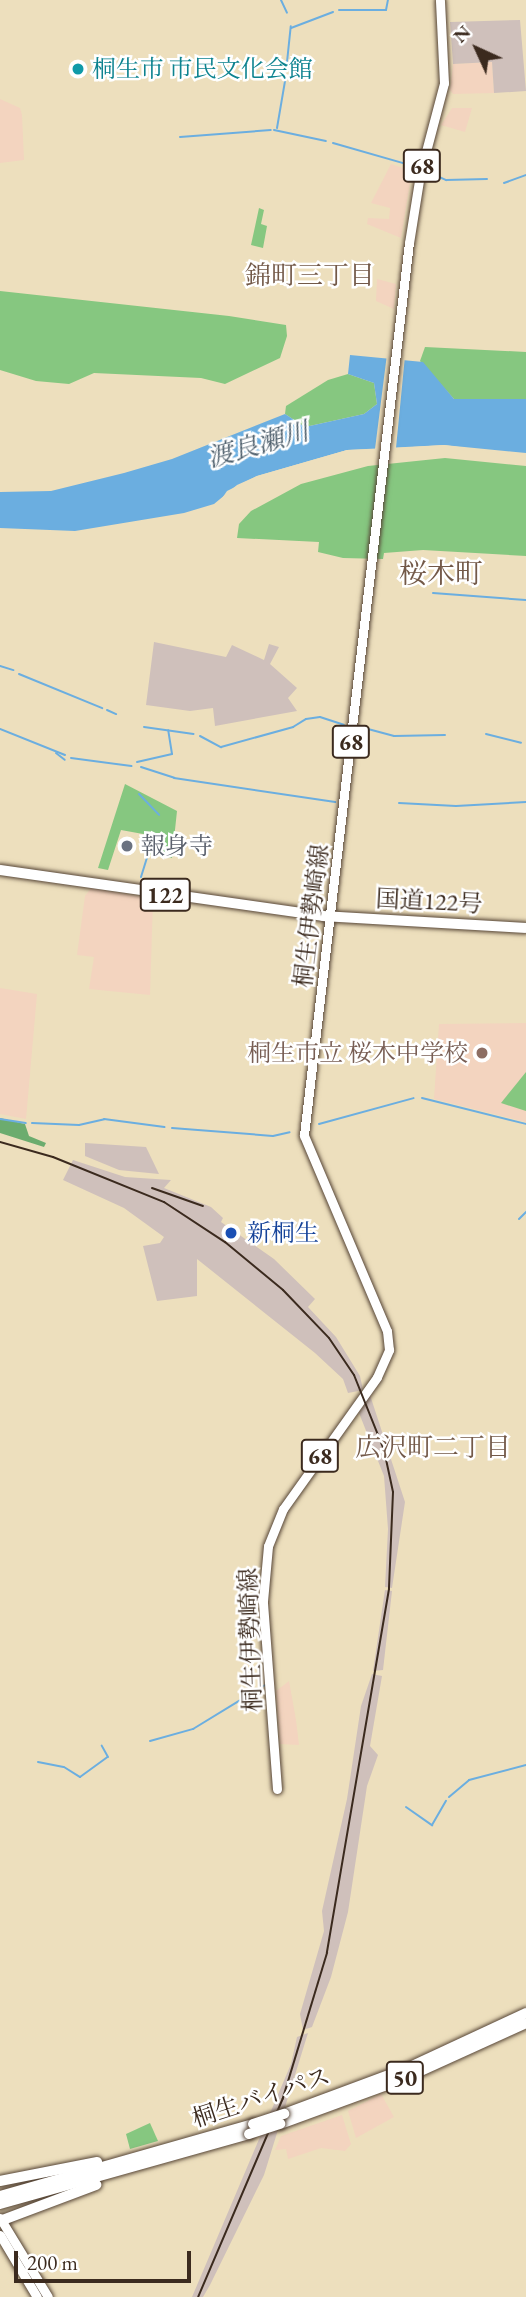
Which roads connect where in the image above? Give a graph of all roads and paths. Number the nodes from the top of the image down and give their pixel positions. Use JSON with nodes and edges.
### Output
{"nodes":[{"id":1,"x":440,"y":0,"type":"edge"},
{"id":2,"x":0,"y":870,"type":"edge"},
{"id":3,"x":330,"y":916,"type":"junction"},
{"id":4,"x":526,"y":928,"type":"edge"},
{"id":5,"x":277,"y":1788,"type":"dead end"},
{"id":6,"x":526,"y":2013,"type":"edge"},
{"id":7,"x":526,"y":2023,"type":"edge"},
{"id":8,"x":282,"y":2119,"type":"junction"},
{"id":9,"x":166,"y":2154,"type":"junction"},
{"id":10,"x":0,"y":2181,"type":"edge"},
{"id":11,"x":0,"y":2196,"type":"edge"},
{"id":12,"x":0,"y":2204,"type":"edge"},
{"id":13,"x":0,"y":2220,"type":"edge"},
{"id":14,"x":0,"y":2235,"type":"edge"},
{"id":15,"x":37,"y":2297,"type":"edge"},
{"id":16,"x":48,"y":2297,"type":"edge"}],
"edges":[{"from":1,"to":3,"type":"main road","name":"桐生伊勢崎線","number":"68"},
{"from":2,"to":3,"type":"highway","number":"122"},
{"from":3,"to":4,"type":"highway","name":"国道122号","number":"122"},
{"from":3,"to":5,"type":"main road","name":"桐生伊勢崎線","number":"68"},
{"from":6,"to":8,"type":"highway","name":"桐生バイパス","number":"50"},
{"from":7,"to":8,"type":"highway","name":"桐生バイパス","number":"50"},
{"from":8,"to":9,"type":"highway","name":"桐生バイパス","number":"50","bridge":true},
{"from":9,"to":10,"type":"highway","number":"50"},
{"from":9,"to":11,"type":"highway","name":"桐生バイパス","number":"50"},
{"from":9,"to":12,"type":"highway","name":"桐生バイパス","number":"50"},
{"from":9,"to":13,"type":"highway","number":"50"},
{"from":13,"to":16,"type":"main road"},
{"from":14,"to":15,"type":"main road"}]}
